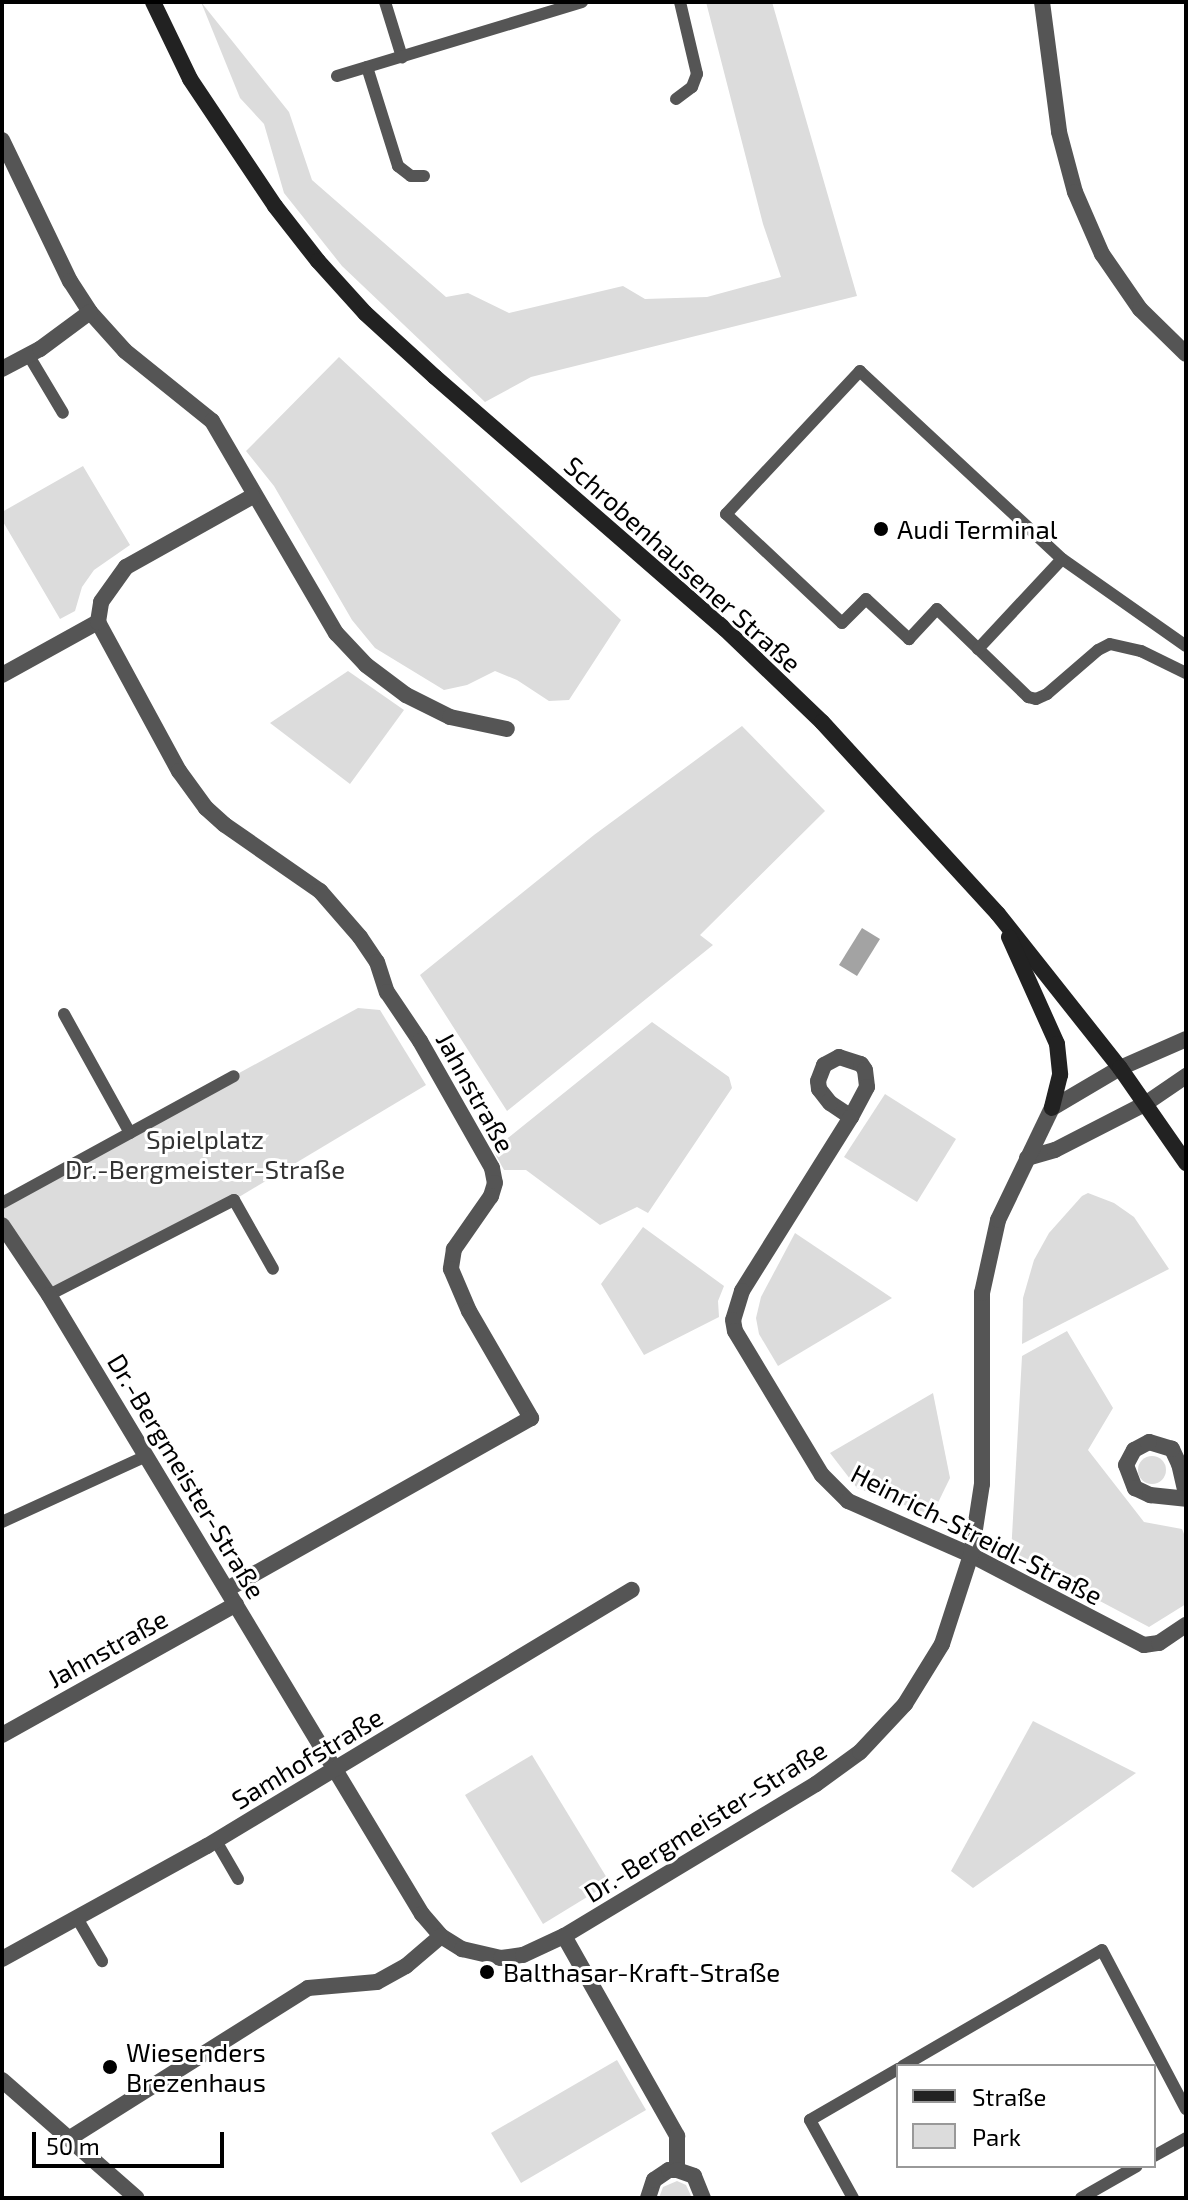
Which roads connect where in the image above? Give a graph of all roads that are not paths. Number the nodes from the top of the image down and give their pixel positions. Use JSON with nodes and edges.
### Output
{"nodes":[{"id":1,"x":153,"y":2,"type":"edge"},
{"id":2,"x":385,"y":2,"type":"edge"},
{"id":3,"x":582,"y":2,"type":"edge"},
{"id":4,"x":680,"y":2,"type":"edge"},
{"id":5,"x":1042,"y":2,"type":"edge"},
{"id":6,"x":402,"y":57,"type":"junction"},
{"id":7,"x":367,"y":67,"type":"junction"},
{"id":8,"x":337,"y":76,"type":"dead end"},
{"id":9,"x":676,"y":99,"type":"dead end"},
{"id":10,"x":2,"y":140,"type":"edge"},
{"id":11,"x":424,"y":176,"type":"dead end"},
{"id":12,"x":90,"y":312,"type":"junction"},
{"id":13,"x":1186,"y":354,"type":"edge"},
{"id":14,"x":29,"y":356,"type":"junction"},
{"id":15,"x":2,"y":369,"type":"edge"},
{"id":16,"x":63,"y":413,"type":"dead end"},
{"id":17,"x":253,"y":496,"type":"junction"},
{"id":18,"x":1062,"y":559,"type":"junction"},
{"id":19,"x":98,"y":622,"type":"junction"},
{"id":20,"x":1186,"y":646,"type":"edge"},
{"id":21,"x":978,"y":649,"type":"junction"},
{"id":22,"x":1186,"y":673,"type":"edge"},
{"id":23,"x":2,"y":675,"type":"edge"},
{"id":24,"x":507,"y":729,"type":"dead end"},
{"id":25,"x":998,"y":914,"type":"junction"},
{"id":26,"x":64,"y":1014,"type":"dead end"},
{"id":27,"x":1186,"y":1039,"type":"edge"},
{"id":28,"x":1120,"y":1068,"type":"junction"},
{"id":29,"x":234,"y":1076,"type":"dead end"},
{"id":30,"x":1186,"y":1076,"type":"edge"},
{"id":31,"x":1145,"y":1104,"type":"junction"},
{"id":32,"x":1052,"y":1108,"type":"junction"},
{"id":33,"x":851,"y":1117,"type":"dead end"},
{"id":34,"x":130,"y":1133,"type":"junction"},
{"id":35,"x":1027,"y":1158,"type":"junction"},
{"id":36,"x":1186,"y":1163,"type":"edge"},
{"id":37,"x":2,"y":1203,"type":"edge"},
{"id":38,"x":2,"y":1225,"type":"edge"},
{"id":39,"x":273,"y":1269,"type":"dead end"},
{"id":40,"x":49,"y":1295,"type":"junction"},
{"id":41,"x":146,"y":1456,"type":"junction"},
{"id":42,"x":2,"y":1522,"type":"edge"},
{"id":43,"x":971,"y":1555,"type":"junction"},
{"id":44,"x":632,"y":1590,"type":"dead end"},
{"id":45,"x":232,"y":1596,"type":"junction"},
{"id":46,"x":1186,"y":1625,"type":"edge"},
{"id":47,"x":2,"y":1735,"type":"edge"},
{"id":48,"x":336,"y":1768,"type":"junction"},
{"id":49,"x":216,"y":1841,"type":"junction"},
{"id":50,"x":238,"y":1879,"type":"dead end"},
{"id":51,"x":77,"y":1918,"type":"junction"},
{"id":52,"x":441,"y":1936,"type":"junction"},
{"id":53,"x":564,"y":1936,"type":"junction"},
{"id":54,"x":2,"y":1959,"type":"edge"},
{"id":55,"x":102,"y":1961,"type":"dead end"},
{"id":56,"x":905,"y":2064,"type":"edge"},
{"id":57,"x":896,"y":2069,"type":"edge"},
{"id":58,"x":2,"y":2080,"type":"edge"},
{"id":59,"x":1186,"y":2109,"type":"edge"},
{"id":60,"x":70,"y":2138,"type":"junction"},
{"id":61,"x":1186,"y":2138,"type":"edge"},
{"id":62,"x":1156,"y":2155,"type":"edge"},
{"id":63,"x":1134,"y":2168,"type":"edge"},
{"id":64,"x":677,"y":2170,"type":"junction"},
{"id":65,"x":137,"y":2198,"type":"edge"},
{"id":66,"x":648,"y":2198,"type":"edge"},
{"id":67,"x":703,"y":2198,"type":"edge"},
{"id":68,"x":853,"y":2198,"type":"edge"},
{"id":69,"x":1081,"y":2198,"type":"edge"}],
"edges":[{"from":1,"to":25,"type":"main road","name":"Schrobenhausener Straße"},
{"from":2,"to":6,"type":"lane"},
{"from":3,"to":6,"type":"lane"},
{"from":4,"to":9,"type":"lane"},
{"from":5,"to":13,"type":"street"},
{"from":6,"to":7,"type":"lane"},
{"from":7,"to":8,"type":"lane"},
{"from":7,"to":11,"type":"lane"},
{"from":10,"to":12,"type":"street"},
{"from":12,"to":14,"type":"street"},
{"from":12,"to":17,"type":"street"},
{"from":14,"to":15,"type":"street"},
{"from":14,"to":16,"type":"lane"},
{"from":17,"to":19,"type":"street"},
{"from":17,"to":24,"type":"street"},
{"from":18,"to":20,"type":"lane"},
{"from":18,"to":21,"type":"lane"},
{"from":18,"to":21,"type":"lane"},
{"from":19,"to":23,"type":"street"},
{"from":19,"to":45,"type":"street","name":"Jahnstraße"},
{"from":21,"to":22,"type":"lane"},
{"from":25,"to":28,"type":"main road","name":"Schrobenhausener Straße"},
{"from":25,"to":32,"type":"main road"},
{"from":26,"to":34,"type":"lane"},
{"from":27,"to":28,"type":"street"},
{"from":28,"to":31,"type":"main road","name":"Schrobenhausener Straße"},
{"from":28,"to":32,"type":"street"},
{"from":29,"to":34,"type":"lane"},
{"from":30,"to":31,"type":"street"},
{"from":31,"to":35,"type":"street"},
{"from":31,"to":36,"type":"main road","name":"Schrobenhausener Straße"},
{"from":32,"to":35,"type":"street","name":"Dr.-Bergmeister-Straße"},
{"from":33,"to":43,"type":"street","name":"Heinrich-Streidl-Straße"},
{"from":34,"to":37,"type":"lane"},
{"from":35,"to":43,"type":"street","name":"Dr.-Bergmeister-Straße"},
{"from":38,"to":40,"type":"street","name":"Dr.-Bergmeister-Straße"},
{"from":39,"to":40,"type":"lane"},
{"from":40,"to":41,"type":"street","name":"Dr.-Bergmeister-Straße"},
{"from":41,"to":42,"type":"lane"},
{"from":41,"to":45,"type":"street","name":"Dr.-Bergmeister-Straße"},
{"from":43,"to":46,"type":"street","name":"Heinrich-Streidl-Straße"},
{"from":43,"to":53,"type":"street","name":"Dr.-Bergmeister-Straße"},
{"from":44,"to":48,"type":"street","name":"Samhofstraße"},
{"from":45,"to":47,"type":"street","name":"Jahnstraße"},
{"from":45,"to":48,"type":"street","name":"Dr.-Bergmeister-Straße"},
{"from":48,"to":49,"type":"street","name":"Samhofstraße"},
{"from":48,"to":52,"type":"street","name":"Dr.-Bergmeister-Straße"},
{"from":49,"to":50,"type":"lane"},
{"from":49,"to":51,"type":"street","name":"Samhofstraße"},
{"from":51,"to":54,"type":"street","name":"Samhofstraße"},
{"from":51,"to":55,"type":"lane"},
{"from":52,"to":53,"type":"street","name":"Dr.-Bergmeister-Straße"},
{"from":52,"to":60,"type":"street"},
{"from":53,"to":64,"type":"street"},
{"from":56,"to":59,"type":"lane"},
{"from":57,"to":68,"type":"lane"},
{"from":58,"to":60,"type":"street"},
{"from":60,"to":65,"type":"street"},
{"from":61,"to":62,"type":"lane"},
{"from":63,"to":69,"type":"lane"},
{"from":64,"to":66,"type":"street"},
{"from":64,"to":67,"type":"street"}]}
